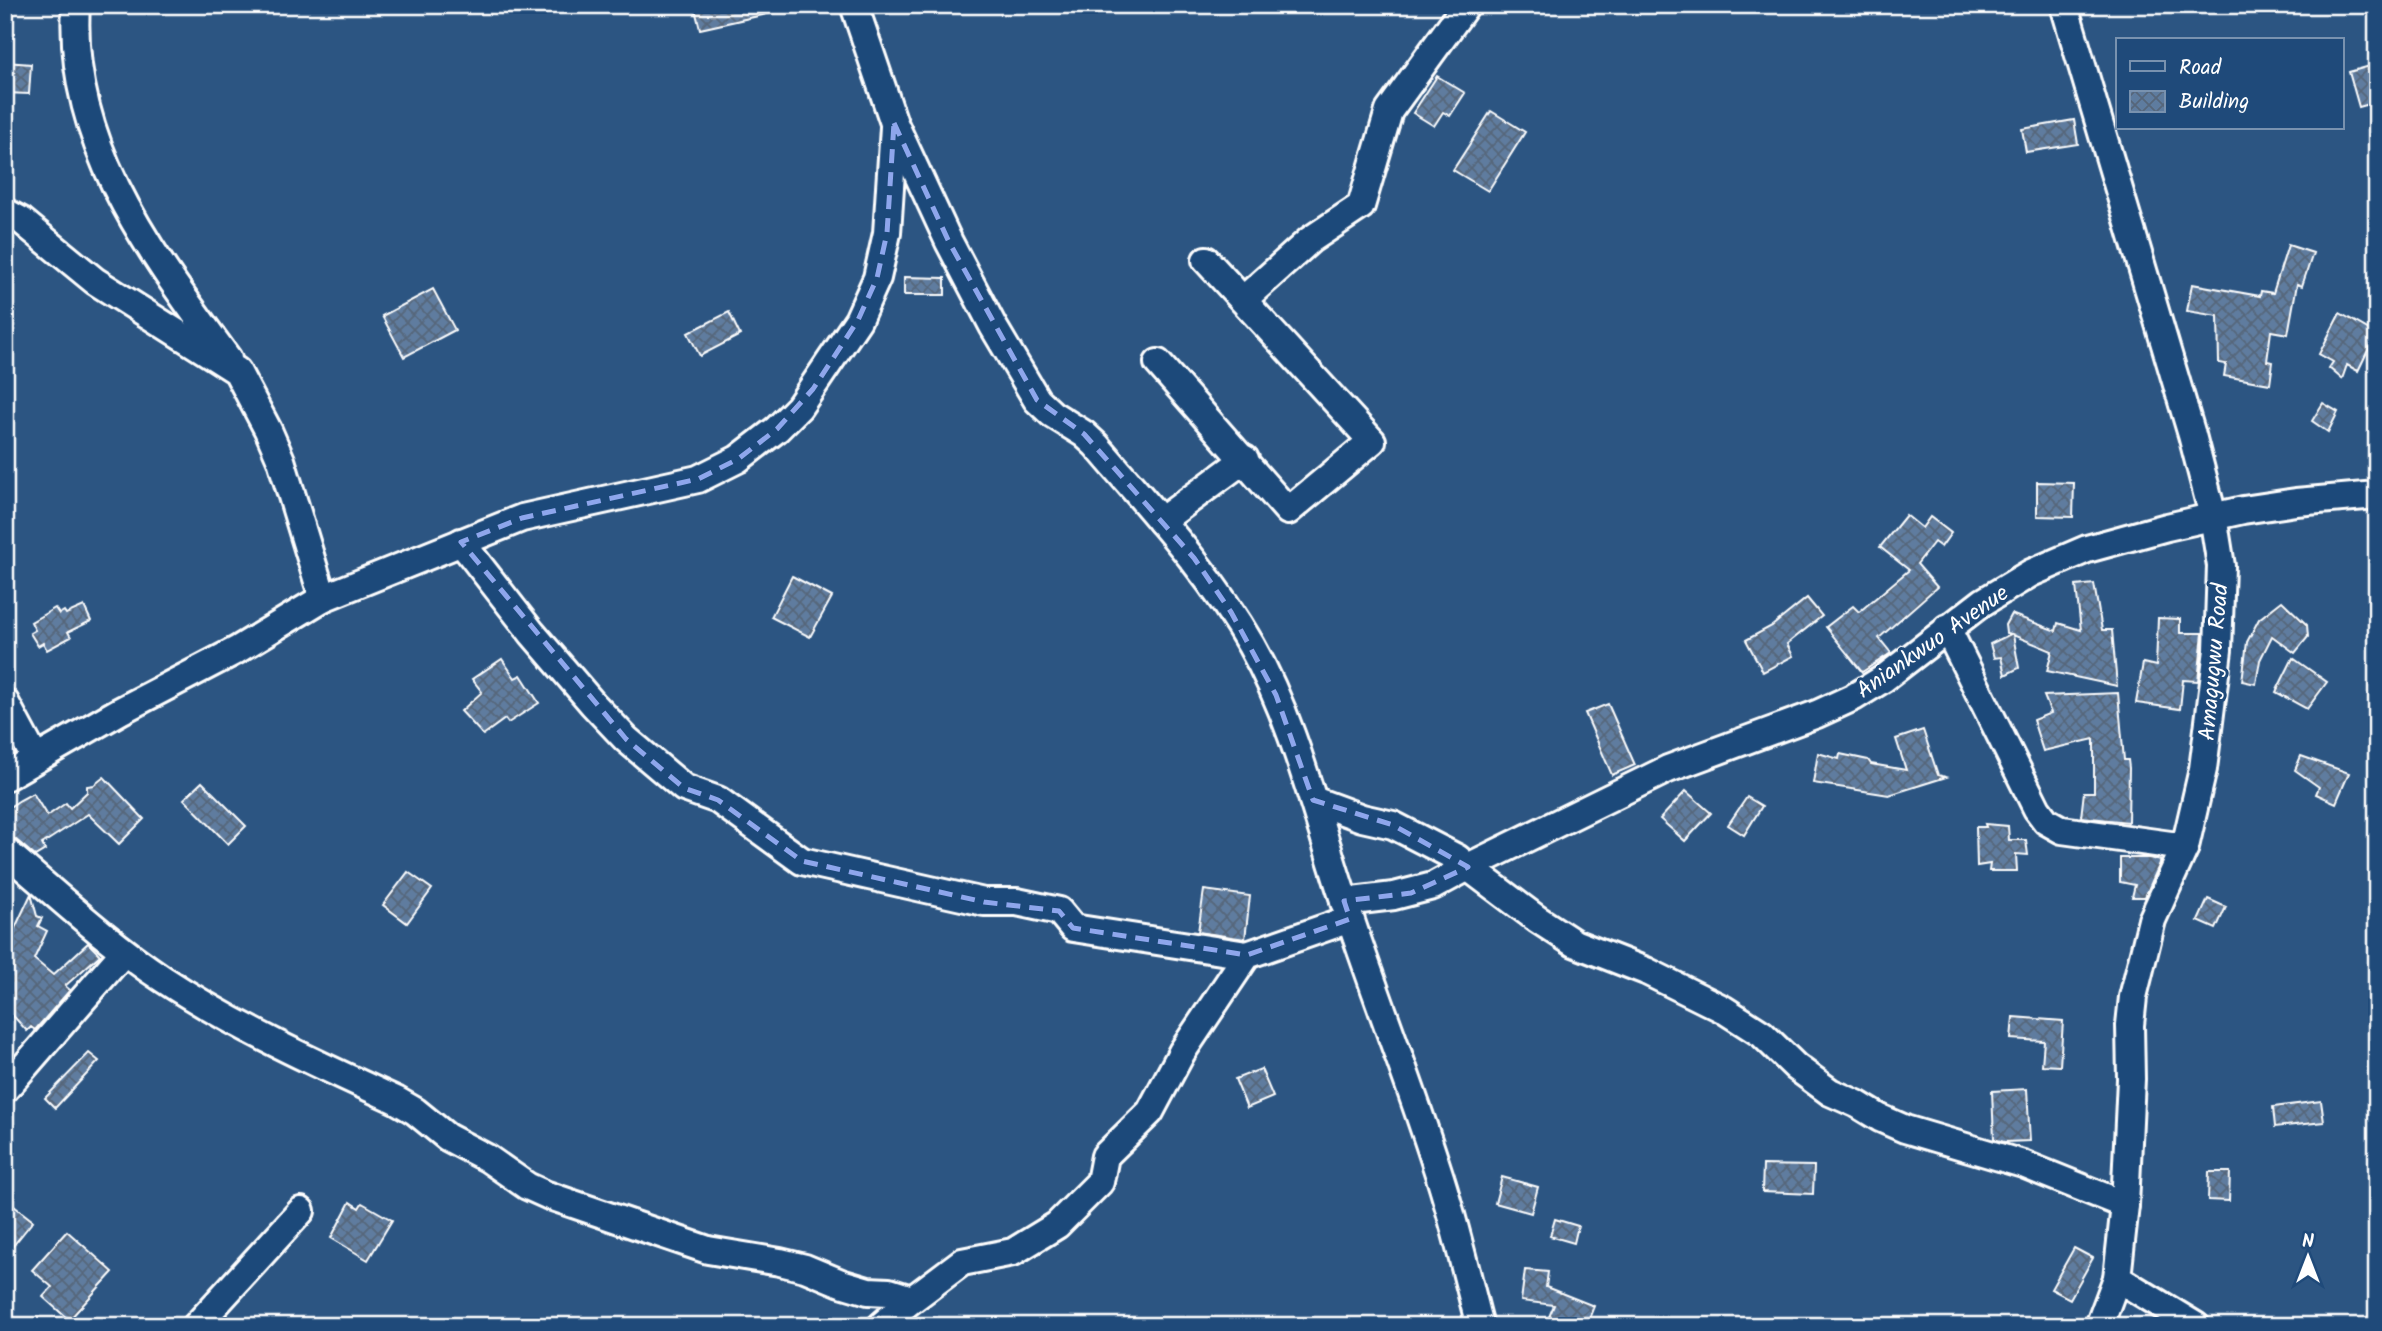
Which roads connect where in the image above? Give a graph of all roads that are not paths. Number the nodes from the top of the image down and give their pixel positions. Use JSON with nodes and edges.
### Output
{"nodes":[{"id":1,"x":76,"y":5,"type":"edge"},
{"id":2,"x":854,"y":5,"type":"edge"},
{"id":3,"x":1466,"y":5,"type":"edge"},
{"id":4,"x":2064,"y":5,"type":"edge"},
{"id":5,"x":894,"y":123,"type":"junction"},
{"id":6,"x":5,"y":212,"type":"edge"},
{"id":7,"x":1206,"y":260,"type":"dead end"},
{"id":8,"x":1243,"y":300,"type":"junction"},
{"id":9,"x":1158,"y":363,"type":"dead end"},
{"id":10,"x":237,"y":371,"type":"junction"},
{"id":11,"x":1245,"y":459,"type":"junction"},
{"id":12,"x":2377,"y":495,"type":"edge"},
{"id":13,"x":2213,"y":516,"type":"junction"},
{"id":14,"x":1161,"y":521,"type":"junction"},
{"id":15,"x":461,"y":542,"type":"junction"},
{"id":16,"x":323,"y":598,"type":"junction"},
{"id":17,"x":1947,"y":628,"type":"junction"},
{"id":18,"x":5,"y":702,"type":"edge"},
{"id":19,"x":35,"y":758,"type":"junction"},
{"id":20,"x":5,"y":777,"type":"edge"},
{"id":21,"x":1313,"y":800,"type":"junction"},
{"id":22,"x":2185,"y":848,"type":"junction"},
{"id":23,"x":5,"y":851,"type":"edge"},
{"id":24,"x":1468,"y":867,"type":"junction"},
{"id":25,"x":1347,"y":911,"type":"junction"},
{"id":26,"x":124,"y":952,"type":"junction"},
{"id":27,"x":1247,"y":955,"type":"junction"},
{"id":28,"x":5,"y":1090,"type":"edge"},
{"id":29,"x":2125,"y":1205,"type":"junction"},
{"id":30,"x":301,"y":1211,"type":"dead end"},
{"id":31,"x":2117,"y":1278,"type":"junction"},
{"id":32,"x":906,"y":1304,"type":"junction"},
{"id":33,"x":196,"y":1326,"type":"edge"},
{"id":34,"x":881,"y":1326,"type":"edge"},
{"id":35,"x":1480,"y":1326,"type":"edge"},
{"id":36,"x":2099,"y":1326,"type":"edge"},
{"id":37,"x":2196,"y":1326,"type":"edge"}],
"edges":[{"from":1,"to":10,"type":"street"},
{"from":2,"to":5,"type":"street"},
{"from":3,"to":8,"type":"street"},
{"from":4,"to":13,"type":"street","name":"Amagugwu Road"},
{"from":5,"to":14,"type":"street"},
{"from":5,"to":15,"type":"street"},
{"from":6,"to":10,"type":"street"},
{"from":7,"to":8,"type":"street"},
{"from":8,"to":11,"type":"street"},
{"from":9,"to":11,"type":"street"},
{"from":10,"to":16,"type":"street"},
{"from":11,"to":14,"type":"street"},
{"from":12,"to":13,"type":"street","name":"Aniankwuo Avenue"},
{"from":13,"to":17,"type":"street","name":"Aniankwuo Avenue"},
{"from":13,"to":22,"type":"street","name":"Amagugwu Road"},
{"from":14,"to":21,"type":"street"},
{"from":15,"to":16,"type":"street"},
{"from":15,"to":27,"type":"street"},
{"from":16,"to":19,"type":"street"},
{"from":17,"to":22,"type":"street"},
{"from":17,"to":24,"type":"street","name":"Aniankwuo Avenue"},
{"from":18,"to":19,"type":"street"},
{"from":19,"to":20,"type":"street"},
{"from":21,"to":24,"type":"street"},
{"from":21,"to":25,"type":"street"},
{"from":22,"to":29,"type":"street","name":"Amagugwu Road"},
{"from":23,"to":26,"type":"street"},
{"from":24,"to":25,"type":"street","name":"Aniankwuo Avenue"},
{"from":24,"to":29,"type":"street"},
{"from":25,"to":27,"type":"street","name":"Aniankwuo Avenue"},
{"from":25,"to":35,"type":"street"},
{"from":26,"to":28,"type":"street"},
{"from":26,"to":32,"type":"street"},
{"from":27,"to":32,"type":"street"},
{"from":29,"to":31,"type":"street","name":"Amagugwu Road"},
{"from":30,"to":33,"type":"street"},
{"from":31,"to":36,"type":"street","name":"Amagugwu Road"},
{"from":31,"to":37,"type":"street"},
{"from":32,"to":34,"type":"street"}]}
